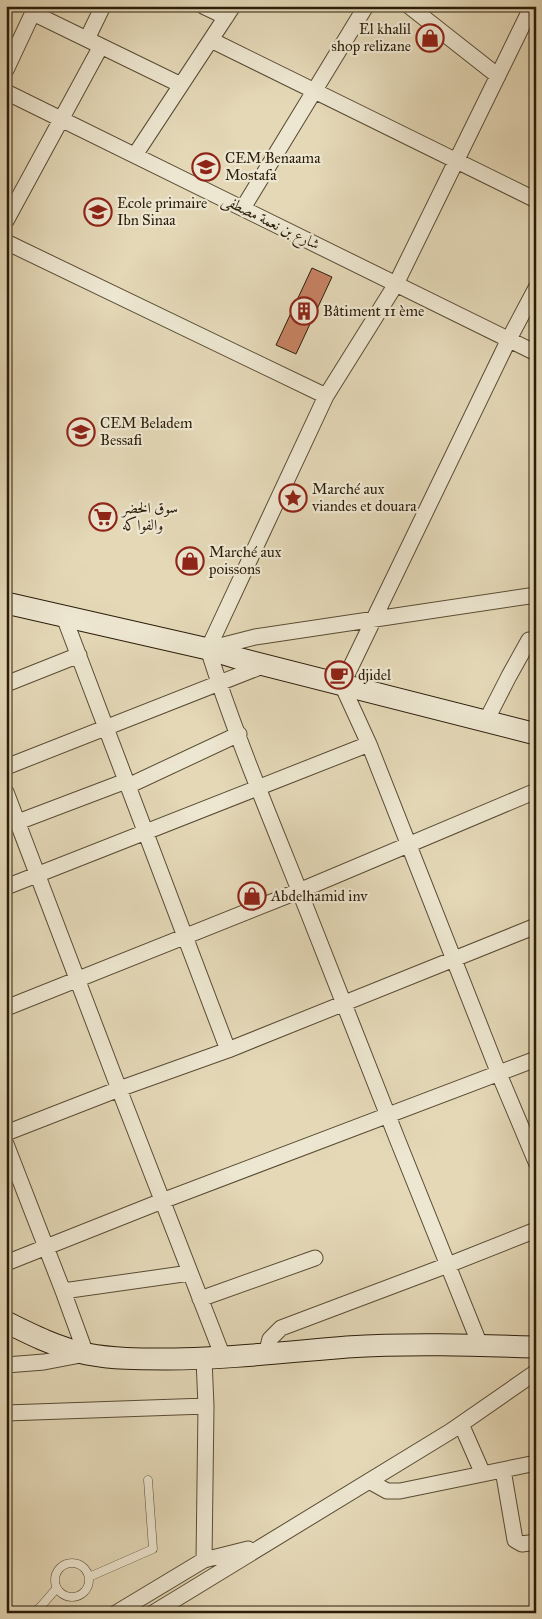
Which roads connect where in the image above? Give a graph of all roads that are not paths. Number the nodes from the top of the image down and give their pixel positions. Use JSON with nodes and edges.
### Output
{"nodes":[{"id":1,"x":103,"y":6,"type":"edge"},
{"id":2,"x":203,"y":6,"type":"edge"},
{"id":3,"x":366,"y":6,"type":"edge"},
{"id":4,"x":409,"y":6,"type":"edge"},
{"id":5,"x":532,"y":6,"type":"edge"},
{"id":6,"x":34,"y":10,"type":"edge"},
{"id":7,"x":229,"y":12,"type":"edge"},
{"id":8,"x":87,"y":39,"type":"junction"},
{"id":9,"x":211,"y":40,"type":"junction"},
{"id":10,"x":101,"y":46,"type":"junction"},
{"id":11,"x":6,"y":70,"type":"edge"},
{"id":12,"x":498,"y":76,"type":"junction"},
{"id":13,"x":181,"y":85,"type":"junction"},
{"id":14,"x":314,"y":91,"type":"junction"},
{"id":15,"x":6,"y":92,"type":"edge"},
{"id":16,"x":63,"y":119,"type":"junction"},
{"id":17,"x":135,"y":155,"type":"junction"},
{"id":18,"x":456,"y":161,"type":"junction"},
{"id":19,"x":536,"y":200,"type":"edge"},
{"id":20,"x":243,"y":208,"type":"junction"},
{"id":21,"x":6,"y":221,"type":"edge"},
{"id":22,"x":6,"y":242,"type":"edge"},
{"id":23,"x":396,"y":284,"type":"junction"},
{"id":24,"x":536,"y":288,"type":"edge"},
{"id":25,"x":508,"y":340,"type":"junction"},
{"id":26,"x":536,"y":353,"type":"edge"},
{"id":27,"x":326,"y":396,"type":"junction"},
{"id":28,"x":536,"y":595,"type":"edge"},
{"id":29,"x":6,"y":603,"type":"edge"},
{"id":30,"x":64,"y":617,"type":"junction"},
{"id":31,"x":374,"y":619,"type":"junction"},
{"id":32,"x":534,"y":639,"type":"edge"},
{"id":33,"x":208,"y":649,"type":"junction"},
{"id":34,"x":79,"y":655,"type":"junction"},
{"id":35,"x":265,"y":665,"type":"junction"},
{"id":36,"x":219,"y":683,"type":"junction"},
{"id":37,"x":6,"y":684,"type":"edge"},
{"id":38,"x":342,"y":685,"type":"junction"},
{"id":39,"x":486,"y":721,"type":"junction"},
{"id":40,"x":106,"y":728,"type":"junction"},
{"id":41,"x":238,"y":734,"type":"junction"},
{"id":42,"x":536,"y":734,"type":"edge"},
{"id":43,"x":369,"y":744,"type":"junction"},
{"id":44,"x":6,"y":767,"type":"edge"},
{"id":45,"x":127,"y":784,"type":"junction"},
{"id":46,"x":259,"y":788,"type":"junction"},
{"id":47,"x":536,"y":791,"type":"edge"},
{"id":48,"x":6,"y":792,"type":"edge"},
{"id":49,"x":18,"y":822,"type":"junction"},
{"id":50,"x":146,"y":833,"type":"junction"},
{"id":51,"x":410,"y":845,"type":"junction"},
{"id":52,"x":38,"y":876,"type":"junction"},
{"id":53,"x":6,"y":887,"type":"edge"},
{"id":54,"x":299,"y":891,"type":"junction"},
{"id":55,"x":536,"y":926,"type":"edge"},
{"id":56,"x":185,"y":937,"type":"junction"},
{"id":57,"x":455,"y":959,"type":"junction"},
{"id":58,"x":78,"y":981,"type":"junction"},
{"id":59,"x":343,"y":1003,"type":"junction"},
{"id":60,"x":6,"y":1008,"type":"edge"},
{"id":61,"x":228,"y":1050,"type":"junction"},
{"id":62,"x":536,"y":1059,"type":"edge"},
{"id":63,"x":499,"y":1074,"type":"junction"},
{"id":64,"x":119,"y":1089,"type":"junction"},
{"id":65,"x":387,"y":1116,"type":"junction"},
{"id":66,"x":6,"y":1133,"type":"edge"},
{"id":67,"x":6,"y":1144,"type":"edge"},
{"id":68,"x":535,"y":1159,"type":"edge"},
{"id":69,"x":162,"y":1201,"type":"junction"},
{"id":70,"x":536,"y":1230,"type":"edge"},
{"id":71,"x":46,"y":1247,"type":"junction"},
{"id":72,"x":315,"y":1258,"type":"dead end"},
{"id":73,"x":6,"y":1263,"type":"edge"},
{"id":74,"x":448,"y":1265,"type":"junction"},
{"id":75,"x":190,"y":1273,"type":"junction"},
{"id":76,"x":63,"y":1291,"type":"junction"},
{"id":77,"x":200,"y":1299,"type":"junction"},
{"id":78,"x":6,"y":1322,"type":"edge"},
{"id":79,"x":480,"y":1345,"type":"junction"},
{"id":80,"x":536,"y":1347,"type":"edge"},
{"id":81,"x":86,"y":1354,"type":"junction"},
{"id":82,"x":266,"y":1354,"type":"junction"},
{"id":83,"x":213,"y":1358,"type":"junction"},
{"id":84,"x":6,"y":1365,"type":"edge"},
{"id":85,"x":536,"y":1372,"type":"edge"},
{"id":86,"x":206,"y":1406,"type":"junction"},
{"id":87,"x":6,"y":1413,"type":"edge"},
{"id":88,"x":461,"y":1424,"type":"junction"},
{"id":89,"x":536,"y":1464,"type":"edge"},
{"id":90,"x":503,"y":1470,"type":"junction"},
{"id":91,"x":483,"y":1474,"type":"junction"},
{"id":92,"x":148,"y":1480,"type":"dead end"},
{"id":93,"x":369,"y":1481,"type":"junction"},
{"id":94,"x":536,"y":1542,"type":"edge"},
{"id":95,"x":264,"y":1545,"type":"junction"},
{"id":96,"x":204,"y":1560,"type":"junction"},
{"id":97,"x":89,"y":1577,"type":"junction"},
{"id":98,"x":56,"y":1589,"type":"junction"},
{"id":99,"x":35,"y":1613,"type":"edge"},
{"id":100,"x":116,"y":1613,"type":"edge"},
{"id":101,"x":153,"y":1613,"type":"edge"}],
"edges":[{"from":1,"to":8,"type":"street"},
{"from":2,"to":7,"type":"street"},
{"from":3,"to":14,"type":"street"},
{"from":4,"to":12,"type":"street"},
{"from":5,"to":12,"type":"street"},
{"from":6,"to":8,"type":"street"},
{"from":6,"to":11,"type":"street"},
{"from":7,"to":9,"type":"street"},
{"from":8,"to":10,"type":"street"},
{"from":9,"to":13,"type":"street"},
{"from":9,"to":14,"type":"street"},
{"from":10,"to":13,"type":"street"},
{"from":10,"to":16,"type":"street"},
{"from":12,"to":18,"type":"street"},
{"from":13,"to":17,"type":"street"},
{"from":14,"to":18,"type":"street"},
{"from":14,"to":20,"type":"street"},
{"from":15,"to":16,"type":"street","name":"شارع بن نعمة مصطفى"},
{"from":16,"to":17,"type":"street","name":"شارع بن نعمة مصطفى"},
{"from":16,"to":21,"type":"street"},
{"from":17,"to":20,"type":"street","name":"شارع بن نعمة مصطفى"},
{"from":18,"to":19,"type":"street"},
{"from":18,"to":23,"type":"street"},
{"from":20,"to":23,"type":"street","name":"شارع بن نعمة مصطفى"},
{"from":22,"to":27,"type":"street"},
{"from":23,"to":25,"type":"street","name":"شارع بن نعمة مصطفى"},
{"from":23,"to":27,"type":"street"},
{"from":24,"to":25,"type":"street"},
{"from":25,"to":26,"type":"street","name":"شارع بن نعمة مصطفى"},
{"from":25,"to":31,"type":"street"},
{"from":27,"to":33,"type":"street"},
{"from":28,"to":31,"type":"street"},
{"from":29,"to":30,"type":"main road"},
{"from":30,"to":33,"type":"main road"},
{"from":30,"to":34,"type":"street"},
{"from":31,"to":33,"type":"street"},
{"from":31,"to":38,"type":"street"},
{"from":32,"to":39,"type":"street"},
{"from":33,"to":35,"type":"main road"},
{"from":33,"to":36,"type":"street"},
{"from":34,"to":37,"type":"street"},
{"from":34,"to":40,"type":"street"},
{"from":35,"to":36,"type":"street"},
{"from":35,"to":38,"type":"main road"},
{"from":36,"to":40,"type":"street"},
{"from":36,"to":41,"type":"street"},
{"from":38,"to":39,"type":"main road"},
{"from":38,"to":43,"type":"street"},
{"from":39,"to":42,"type":"main road"},
{"from":40,"to":44,"type":"street"},
{"from":40,"to":45,"type":"street"},
{"from":41,"to":45,"type":"street"},
{"from":41,"to":46,"type":"street"},
{"from":43,"to":46,"type":"street"},
{"from":43,"to":51,"type":"street"},
{"from":45,"to":49,"type":"street"},
{"from":45,"to":50,"type":"street"},
{"from":46,"to":50,"type":"street"},
{"from":46,"to":54,"type":"street"},
{"from":47,"to":51,"type":"street"},
{"from":48,"to":49,"type":"street"},
{"from":49,"to":52,"type":"street"},
{"from":50,"to":52,"type":"street"},
{"from":50,"to":56,"type":"street"},
{"from":51,"to":54,"type":"street"},
{"from":51,"to":57,"type":"street"},
{"from":52,"to":53,"type":"street"},
{"from":52,"to":58,"type":"street"},
{"from":54,"to":56,"type":"street"},
{"from":54,"to":59,"type":"street"},
{"from":55,"to":57,"type":"street"},
{"from":56,"to":58,"type":"street"},
{"from":56,"to":61,"type":"street"},
{"from":57,"to":59,"type":"street"},
{"from":57,"to":63,"type":"street"},
{"from":58,"to":60,"type":"street"},
{"from":58,"to":64,"type":"street"},
{"from":59,"to":61,"type":"street"},
{"from":59,"to":65,"type":"street"},
{"from":61,"to":64,"type":"street"},
{"from":62,"to":63,"type":"street"},
{"from":63,"to":65,"type":"street"},
{"from":63,"to":68,"type":"street"},
{"from":64,"to":66,"type":"street"},
{"from":64,"to":69,"type":"street"},
{"from":65,"to":69,"type":"street"},
{"from":65,"to":74,"type":"street"},
{"from":67,"to":71,"type":"street"},
{"from":69,"to":71,"type":"street"},
{"from":69,"to":75,"type":"street"},
{"from":70,"to":74,"type":"street"},
{"from":71,"to":73,"type":"street"},
{"from":71,"to":76,"type":"street"},
{"from":72,"to":77,"type":"street"},
{"from":74,"to":79,"type":"street"},
{"from":74,"to":82,"type":"street"},
{"from":75,"to":76,"type":"street"},
{"from":75,"to":77,"type":"street"},
{"from":76,"to":81,"type":"street"},
{"from":77,"to":83,"type":"street"},
{"from":78,"to":81,"type":"main road"},
{"from":79,"to":80,"type":"main road"},
{"from":79,"to":82,"type":"main road"},
{"from":81,"to":83,"type":"main road"},
{"from":81,"to":84,"type":"street"},
{"from":82,"to":83,"type":"main road"},
{"from":83,"to":86,"type":"street"},
{"from":85,"to":88,"type":"street"},
{"from":86,"to":87,"type":"street"},
{"from":86,"to":96,"type":"street"},
{"from":88,"to":91,"type":"street"},
{"from":88,"to":93,"type":"street"},
{"from":89,"to":90,"type":"street"},
{"from":90,"to":91,"type":"street"},
{"from":90,"to":94,"type":"street"},
{"from":91,"to":93,"type":"street"},
{"from":92,"to":97,"type":"lane"},
{"from":93,"to":95,"type":"street"},
{"from":95,"to":96,"type":"street"},
{"from":95,"to":101,"type":"street"},
{"from":96,"to":100,"type":"street"},
{"from":97,"to":98,"type":"lane"},
{"from":97,"to":98,"type":"lane"},
{"from":98,"to":99,"type":"lane"}]}
